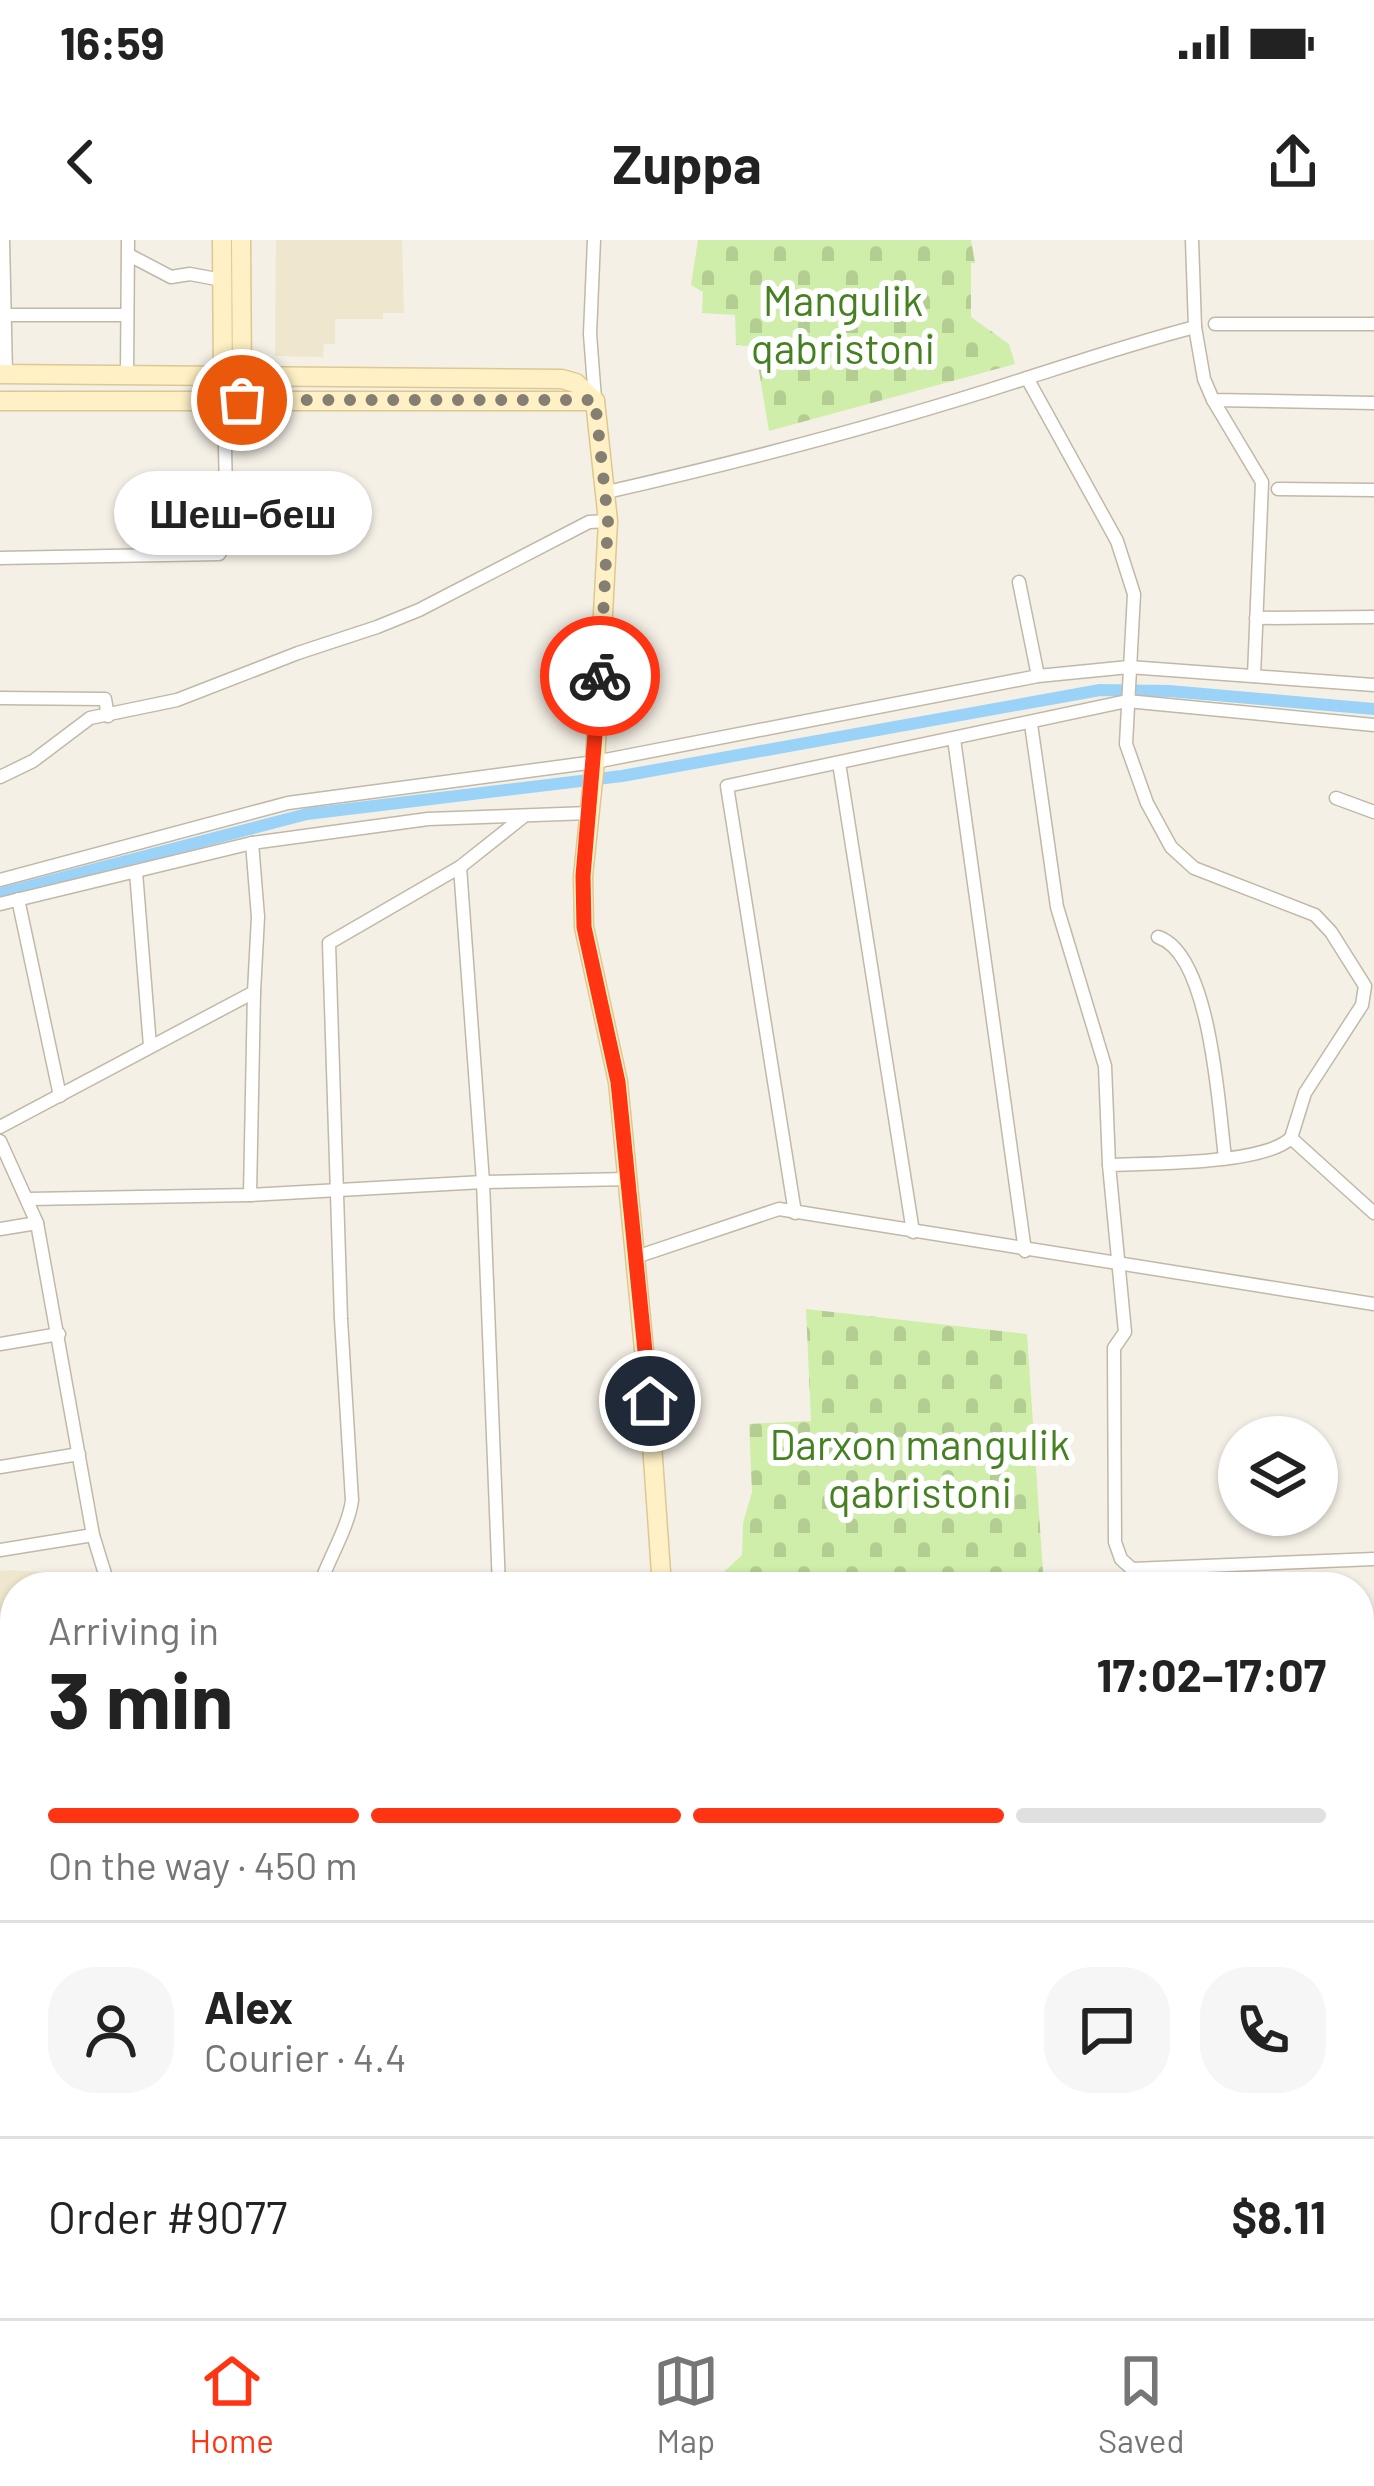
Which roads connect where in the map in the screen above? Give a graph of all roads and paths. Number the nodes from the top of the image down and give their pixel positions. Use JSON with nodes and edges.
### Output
{"nodes":[{"id":1,"x":128,"y":240,"type":"edge"},
{"id":2,"x":222,"y":240,"type":"edge"},
{"id":3,"x":241,"y":240,"type":"edge"},
{"id":4,"x":595,"y":240,"type":"edge"},
{"id":5,"x":1192,"y":240,"type":"edge"},
{"id":6,"x":2,"y":243,"type":"edge"},
{"id":7,"x":128,"y":255,"type":"junction"},
{"id":8,"x":222,"y":280,"type":"junction"},
{"id":9,"x":4,"y":315,"type":"junction"},
{"id":10,"x":126,"y":315,"type":"junction"},
{"id":11,"x":1374,"y":324,"type":"edge"},
{"id":12,"x":1215,"y":325,"type":"dead end"},
{"id":13,"x":1195,"y":327,"type":"junction"},
{"id":14,"x":3,"y":374,"type":"edge"},
{"id":15,"x":127,"y":375,"type":"junction"},
{"id":16,"x":232,"y":375,"type":"junction"},
{"id":17,"x":1028,"y":378,"type":"junction"},
{"id":18,"x":233,"y":400,"type":"junction"},
{"id":19,"x":595,"y":400,"type":"junction"},
{"id":20,"x":1214,"y":400,"type":"junction"},
{"id":21,"x":0,"y":401,"type":"edge"},
{"id":22,"x":1374,"y":403,"type":"edge"},
{"id":23,"x":1278,"y":489,"type":"dead end"},
{"id":24,"x":1374,"y":490,"type":"edge"},
{"id":25,"x":607,"y":492,"type":"junction"},
{"id":26,"x":608,"y":521,"type":"junction"},
{"id":27,"x":0,"y":558,"type":"edge"},
{"id":28,"x":1019,"y":582,"type":"dead end"},
{"id":29,"x":1374,"y":617,"type":"edge"},
{"id":30,"x":1256,"y":618,"type":"junction"},
{"id":31,"x":1129,"y":670,"type":"junction"},
{"id":32,"x":1038,"y":676,"type":"junction"},
{"id":33,"x":1254,"y":676,"type":"junction"},
{"id":34,"x":1374,"y":685,"type":"edge"},
{"id":35,"x":1127,"y":696,"type":"junction"},
{"id":36,"x":0,"y":698,"type":"edge"},
{"id":37,"x":108,"y":716,"type":"junction"},
{"id":38,"x":1031,"y":724,"type":"junction"},
{"id":39,"x":1374,"y":724,"type":"edge"},
{"id":40,"x":954,"y":739,"type":"junction"},
{"id":41,"x":595,"y":762,"type":"junction"},
{"id":42,"x":839,"y":763,"type":"junction"},
{"id":43,"x":0,"y":777,"type":"edge"},
{"id":44,"x":1336,"y":799,"type":"dead end"},
{"id":45,"x":590,"y":803,"type":"junction"},
{"id":46,"x":1374,"y":812,"type":"edge"},
{"id":47,"x":523,"y":817,"type":"junction"},
{"id":48,"x":252,"y":843,"type":"junction"},
{"id":49,"x":460,"y":867,"type":"junction"},
{"id":50,"x":136,"y":872,"type":"junction"},
{"id":51,"x":0,"y":880,"type":"edge"},
{"id":52,"x":17,"y":899,"type":"junction"},
{"id":53,"x":0,"y":904,"type":"edge"},
{"id":54,"x":1158,"y":937,"type":"dead end"},
{"id":55,"x":1370,"y":983,"type":"edge"},
{"id":56,"x":254,"y":992,"type":"junction"},
{"id":57,"x":150,"y":1046,"type":"junction"},
{"id":58,"x":60,"y":1096,"type":"junction"},
{"id":59,"x":0,"y":1127,"type":"edge"},
{"id":60,"x":1291,"y":1138,"type":"junction"},
{"id":61,"x":0,"y":1141,"type":"edge"},
{"id":62,"x":1225,"y":1158,"type":"junction"},
{"id":63,"x":1109,"y":1166,"type":"junction"},
{"id":64,"x":628,"y":1178,"type":"junction"},
{"id":65,"x":483,"y":1182,"type":"junction"},
{"id":66,"x":336,"y":1188,"type":"junction"},
{"id":67,"x":250,"y":1195,"type":"junction"},
{"id":68,"x":29,"y":1199,"type":"junction"},
{"id":69,"x":795,"y":1213,"type":"junction"},
{"id":70,"x":1374,"y":1213,"type":"edge"},
{"id":71,"x":37,"y":1222,"type":"junction"},
{"id":72,"x":0,"y":1229,"type":"edge"},
{"id":73,"x":913,"y":1232,"type":"junction"},
{"id":74,"x":1025,"y":1251,"type":"junction"},
{"id":75,"x":634,"y":1258,"type":"junction"},
{"id":76,"x":1117,"y":1265,"type":"junction"},
{"id":77,"x":1374,"y":1304,"type":"edge"},
{"id":78,"x":59,"y":1334,"type":"junction"},
{"id":79,"x":0,"y":1344,"type":"edge"},
{"id":80,"x":79,"y":1454,"type":"junction"},
{"id":81,"x":0,"y":1467,"type":"edge"},
{"id":82,"x":92,"y":1535,"type":"junction"},
{"id":83,"x":0,"y":1550,"type":"edge"},
{"id":84,"x":1374,"y":1559,"type":"edge"},
{"id":85,"x":104,"y":1572,"type":"edge"},
{"id":86,"x":324,"y":1572,"type":"edge"},
{"id":87,"x":499,"y":1572,"type":"edge"},
{"id":88,"x":661,"y":1572,"type":"edge"}],
"edges":[{"from":1,"to":7,"type":"street"},
{"from":2,"to":8,"type":"main road"},
{"from":3,"to":16,"type":"main road"},
{"from":4,"to":19,"type":"street"},
{"from":5,"to":13,"type":"street"},
{"from":6,"to":9,"type":"street"},
{"from":7,"to":8,"type":"street"},
{"from":7,"to":10,"type":"street"},
{"from":8,"to":16,"type":"main road"},
{"from":9,"to":10,"type":"street"},
{"from":9,"to":14,"type":"street"},
{"from":10,"to":15,"type":"street"},
{"from":11,"to":12,"type":"street"},
{"from":13,"to":17,"type":"street"},
{"from":13,"to":20,"type":"street"},
{"from":14,"to":15,"type":"main road"},
{"from":15,"to":16,"type":"main road"},
{"from":16,"to":18,"type":"main road"},
{"from":16,"to":19,"type":"main road"},
{"from":17,"to":25,"type":"street"},
{"from":17,"to":31,"type":"street"},
{"from":18,"to":19,"type":"main road"},
{"from":18,"to":21,"type":"main road"},
{"from":18,"to":27,"type":"street"},
{"from":19,"to":25,"type":"main road"},
{"from":20,"to":22,"type":"street"},
{"from":20,"to":30,"type":"street"},
{"from":23,"to":24,"type":"street"},
{"from":25,"to":26,"type":"main road"},
{"from":26,"to":37,"type":"street"},
{"from":26,"to":41,"type":"main road"},
{"from":28,"to":32,"type":"street"},
{"from":29,"to":30,"type":"street"},
{"from":30,"to":33,"type":"street"},
{"from":31,"to":32,"type":"street"},
{"from":31,"to":33,"type":"street"},
{"from":31,"to":35,"type":"street"},
{"from":32,"to":41,"type":"street"},
{"from":33,"to":34,"type":"street"},
{"from":35,"to":38,"type":"street"},
{"from":35,"to":39,"type":"street"},
{"from":35,"to":55,"type":"street"},
{"from":36,"to":37,"type":"street"},
{"from":37,"to":43,"type":"street"},
{"from":38,"to":40,"type":"street"},
{"from":38,"to":63,"type":"street"},
{"from":40,"to":42,"type":"street"},
{"from":40,"to":74,"type":"street"},
{"from":41,"to":45,"type":"main road"},
{"from":41,"to":51,"type":"street"},
{"from":42,"to":69,"type":"street"},
{"from":42,"to":73,"type":"street"},
{"from":44,"to":46,"type":"street"},
{"from":45,"to":47,"type":"street"},
{"from":45,"to":64,"type":"main road"},
{"from":47,"to":48,"type":"street"},
{"from":47,"to":49,"type":"street"},
{"from":48,"to":50,"type":"street"},
{"from":48,"to":56,"type":"street"},
{"from":49,"to":65,"type":"street"},
{"from":49,"to":66,"type":"street"},
{"from":50,"to":52,"type":"street"},
{"from":50,"to":57,"type":"street"},
{"from":52,"to":53,"type":"street"},
{"from":52,"to":58,"type":"street"},
{"from":54,"to":62,"type":"street"},
{"from":55,"to":60,"type":"street"},
{"from":56,"to":57,"type":"street"},
{"from":56,"to":67,"type":"street"},
{"from":57,"to":58,"type":"street"},
{"from":58,"to":59,"type":"street"},
{"from":60,"to":62,"type":"street"},
{"from":60,"to":70,"type":"street"},
{"from":61,"to":68,"type":"street"},
{"from":62,"to":63,"type":"street"},
{"from":63,"to":76,"type":"street"},
{"from":64,"to":65,"type":"street"},
{"from":64,"to":75,"type":"main road"},
{"from":65,"to":66,"type":"street"},
{"from":65,"to":87,"type":"street"},
{"from":66,"to":67,"type":"street"},
{"from":66,"to":86,"type":"street"},
{"from":67,"to":68,"type":"street"},
{"from":68,"to":71,"type":"street"},
{"from":69,"to":73,"type":"street"},
{"from":69,"to":75,"type":"street"},
{"from":71,"to":72,"type":"street"},
{"from":71,"to":78,"type":"street"},
{"from":73,"to":74,"type":"street"},
{"from":74,"to":76,"type":"street"},
{"from":75,"to":88,"type":"main road"},
{"from":76,"to":77,"type":"street"},
{"from":76,"to":84,"type":"street"},
{"from":78,"to":79,"type":"street"},
{"from":78,"to":80,"type":"street"},
{"from":80,"to":81,"type":"street"},
{"from":80,"to":82,"type":"street"},
{"from":82,"to":83,"type":"street"},
{"from":82,"to":85,"type":"street"}]}
